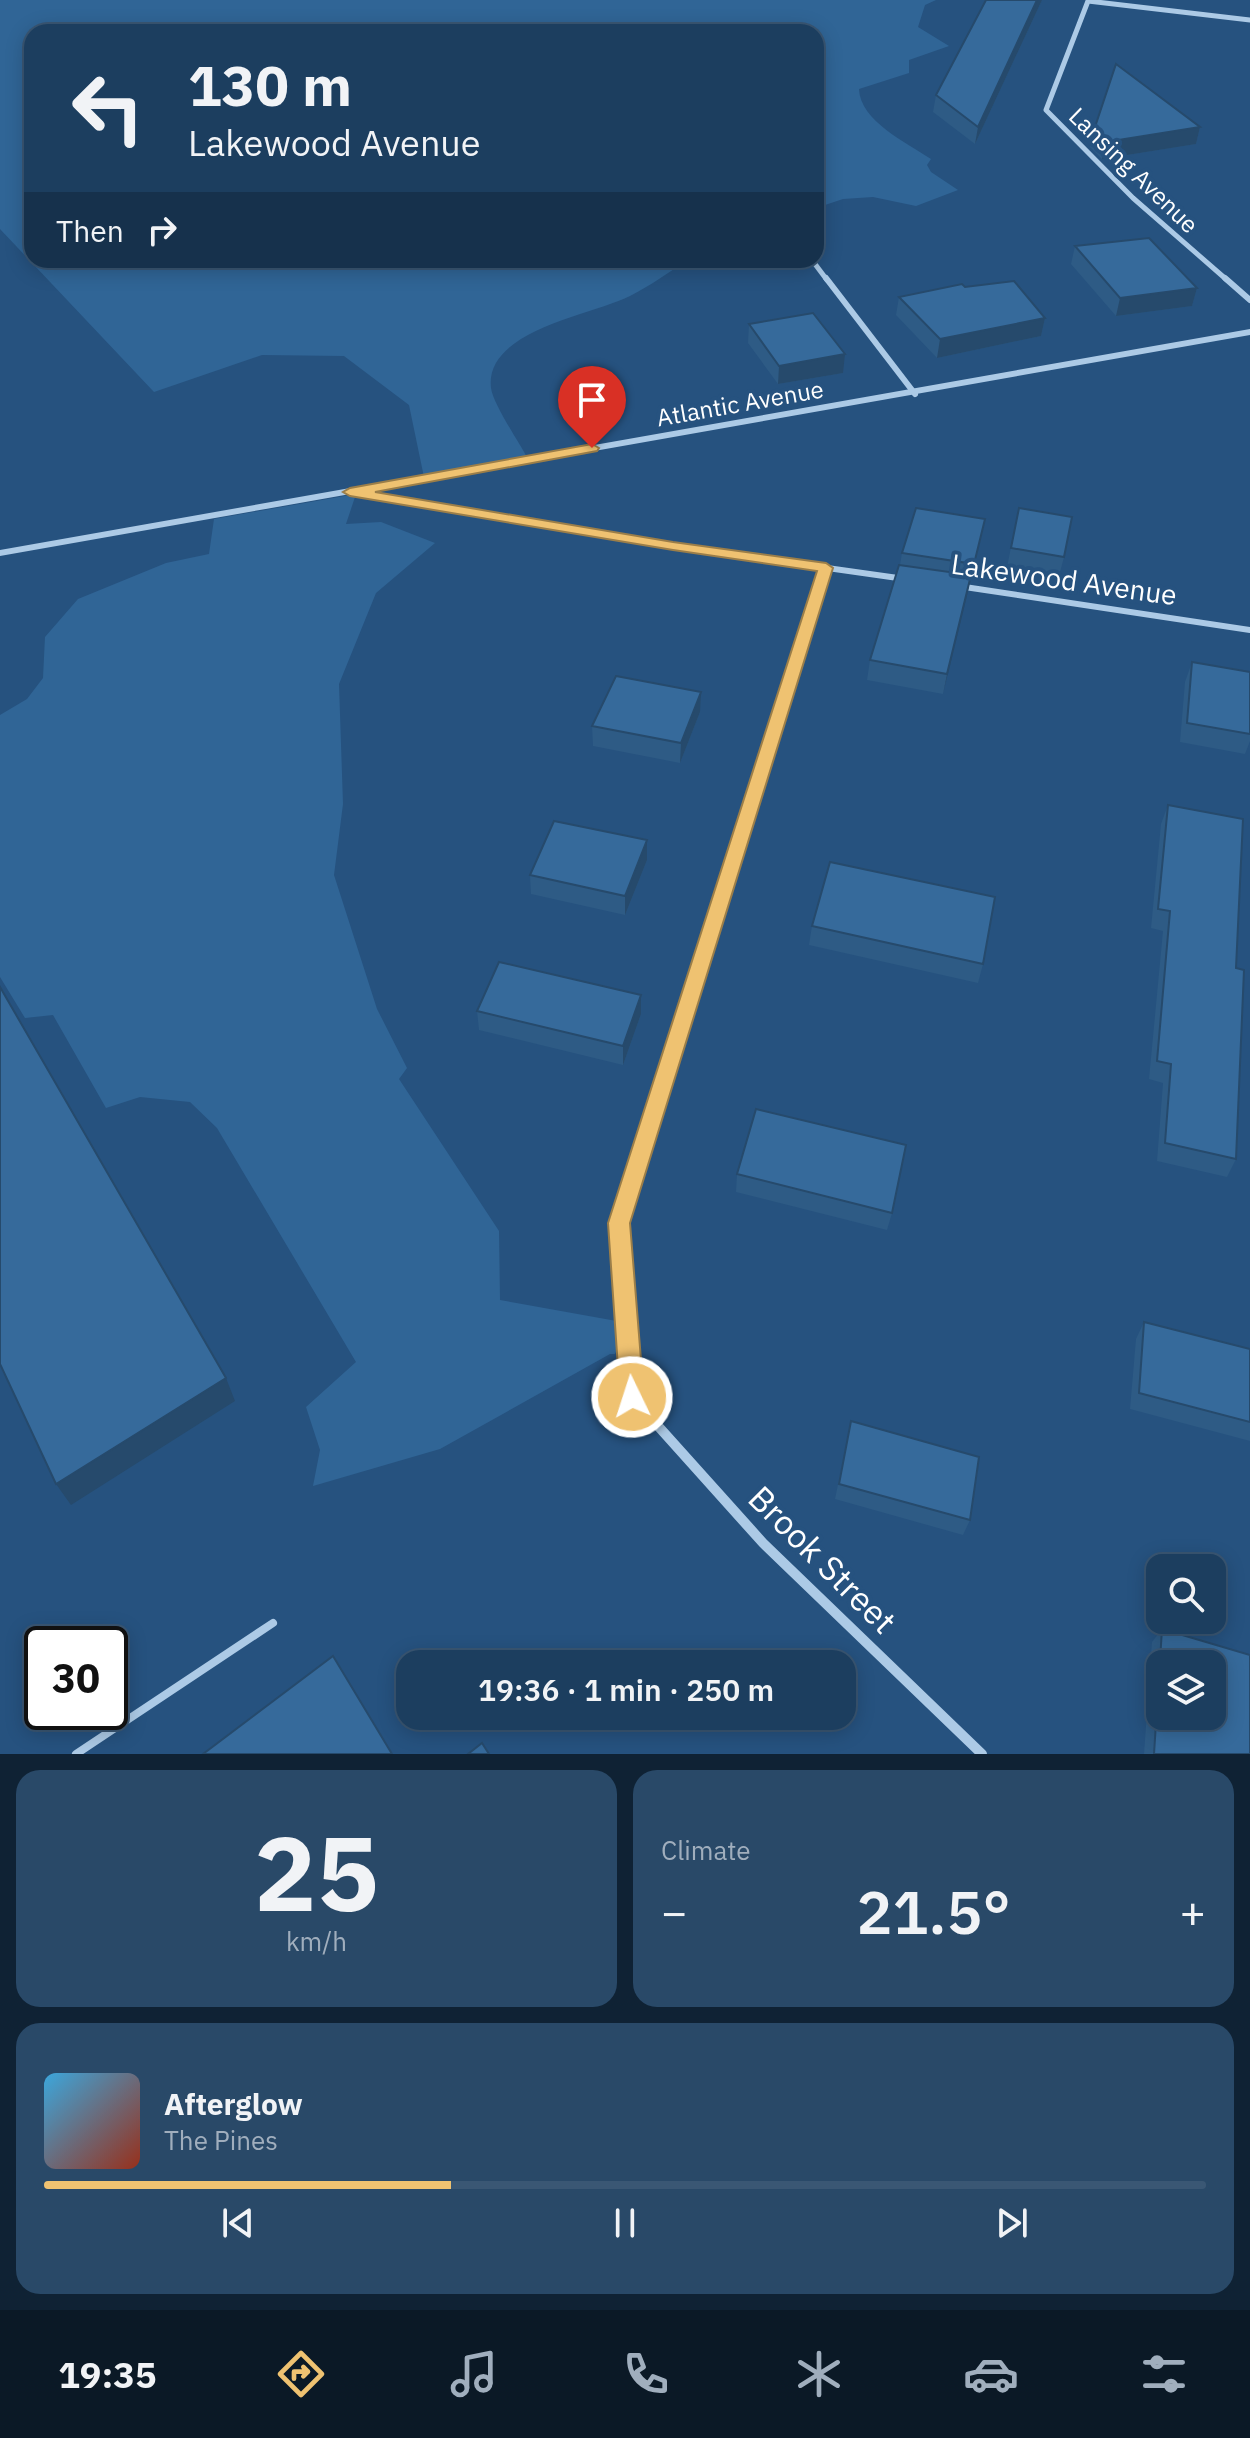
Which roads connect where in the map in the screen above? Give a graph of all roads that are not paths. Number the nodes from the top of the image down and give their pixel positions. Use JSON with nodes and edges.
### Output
{"nodes":[{"id":1,"x":1088,"y":1,"type":"edge"},
{"id":2,"x":1250,"y":20,"type":"edge"},
{"id":3,"x":818,"y":268,"type":"edge"},
{"id":4,"x":1250,"y":300,"type":"edge"},
{"id":5,"x":1250,"y":332,"type":"edge"},
{"id":6,"x":915,"y":394,"type":"junction"},
{"id":7,"x":350,"y":492,"type":"junction"},
{"id":8,"x":0,"y":553,"type":"edge"},
{"id":9,"x":826,"y":568,"type":"junction"},
{"id":10,"x":920,"y":581,"type":"edge"},
{"id":11,"x":952,"y":585,"type":"edge"},
{"id":12,"x":1250,"y":630,"type":"edge"},
{"id":13,"x":273,"y":1623,"type":"dead end"},
{"id":14,"x":76,"y":1754,"type":"edge"},
{"id":15,"x":982,"y":1754,"type":"edge"}],
"edges":[{"from":1,"to":2,"type":"street"},
{"from":1,"to":4,"type":"street","name":"Lansing Avenue"},
{"from":3,"to":6,"type":"street"},
{"from":5,"to":6,"type":"street","name":"Atlantic Avenue"},
{"from":6,"to":7,"type":"street","name":"Atlantic Avenue"},
{"from":7,"to":8,"type":"street","name":"Atlantic Avenue"},
{"from":7,"to":9,"type":"street","name":"Lakewood Avenue"},
{"from":9,"to":10,"type":"street","name":"Lakewood Avenue"},
{"from":9,"to":15,"type":"street","name":"Brook Street"},
{"from":11,"to":12,"type":"street","name":"Lakewood Avenue"},
{"from":13,"to":14,"type":"lane"}]}
